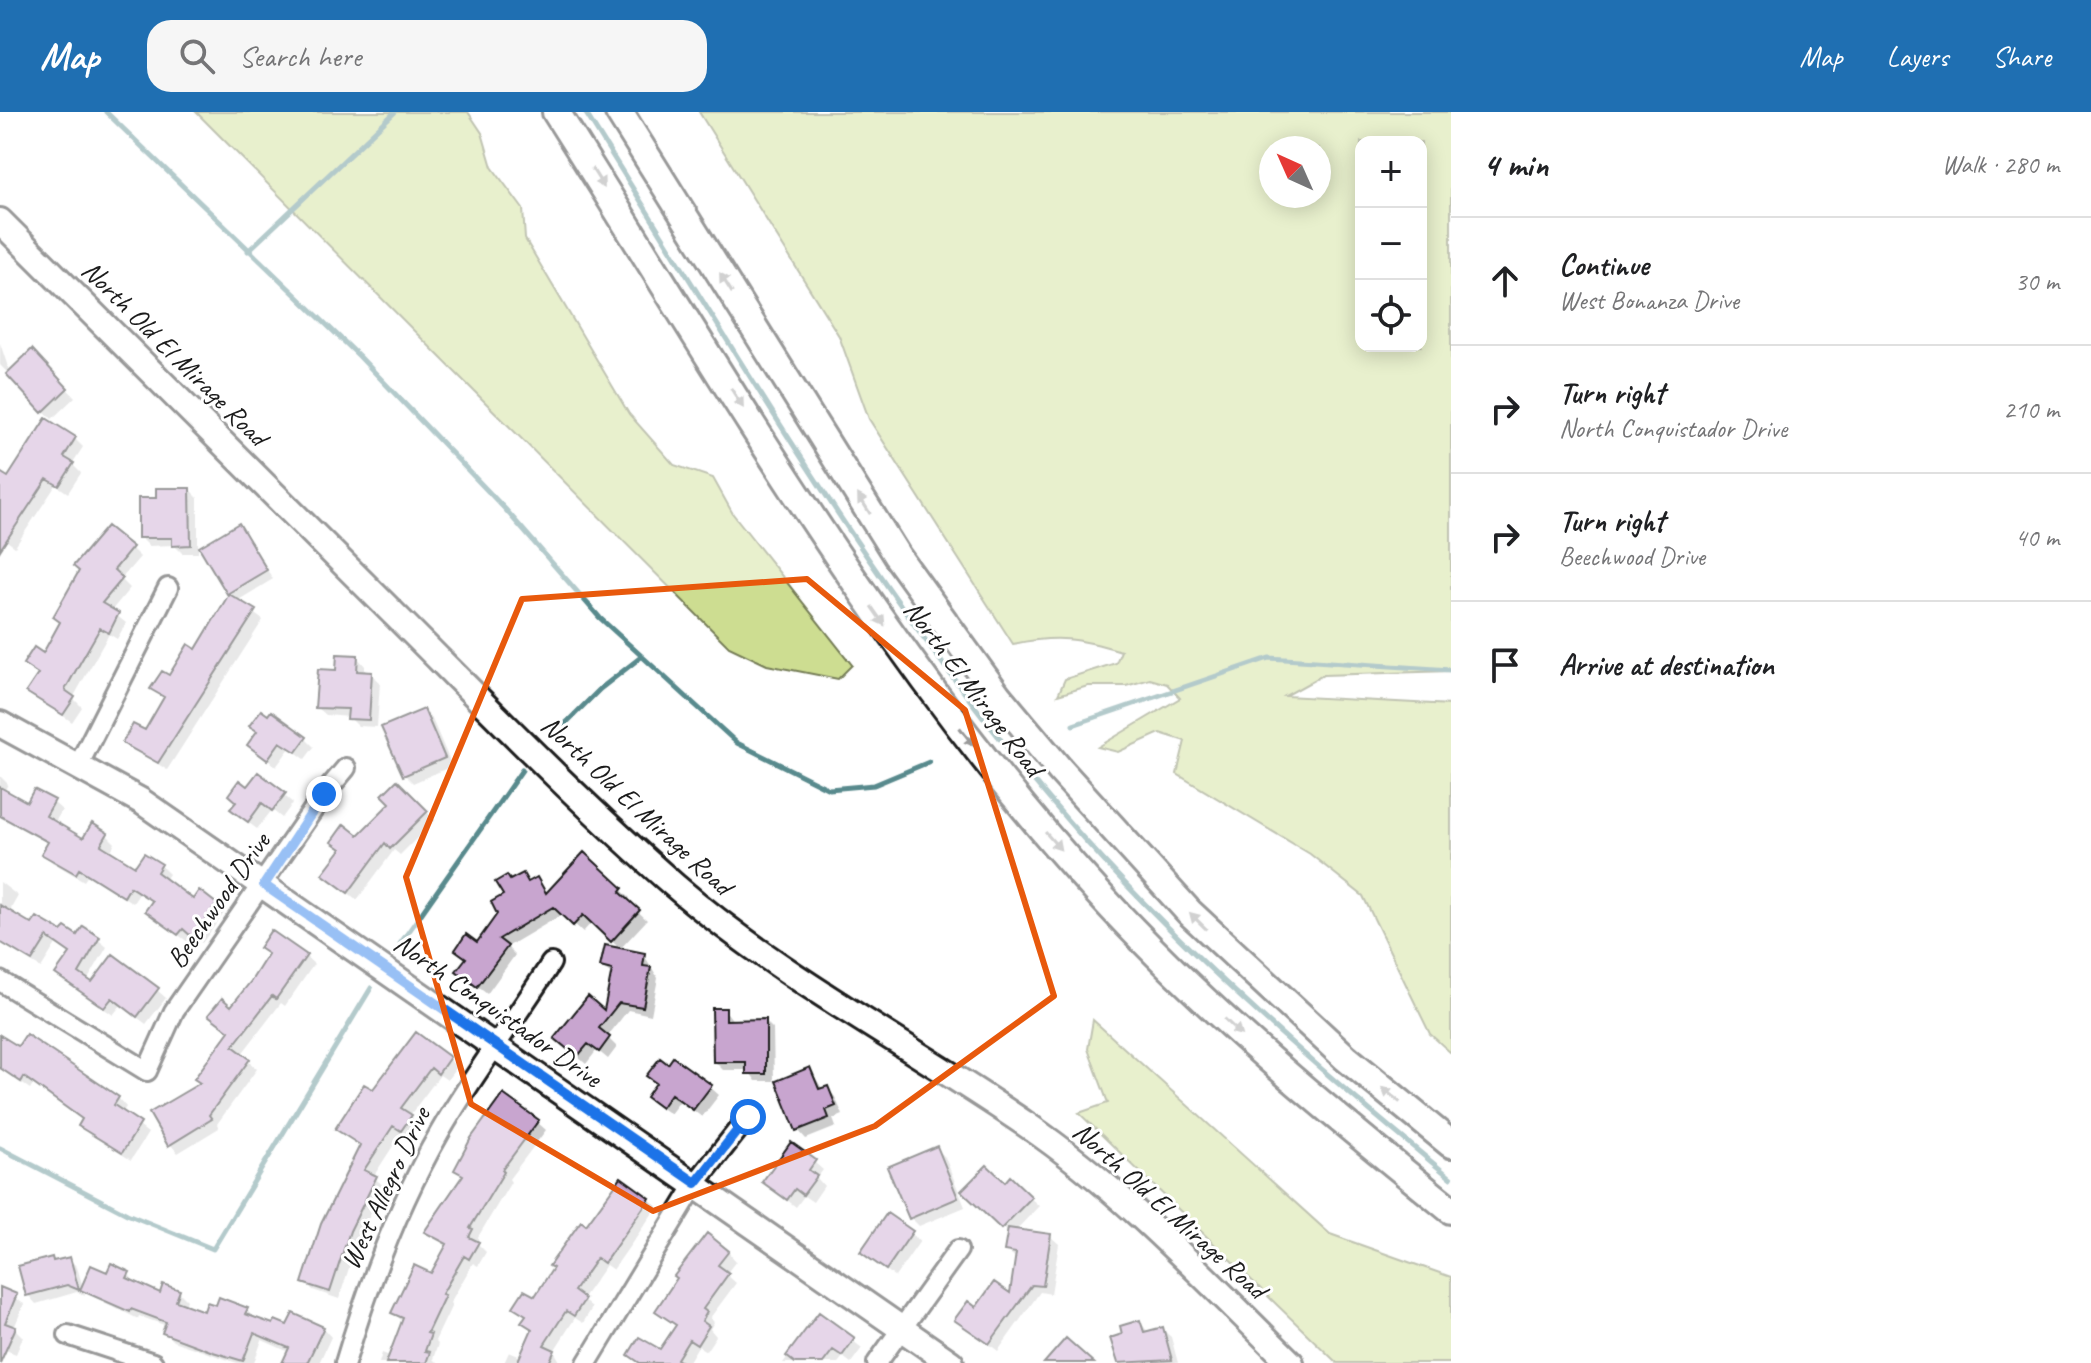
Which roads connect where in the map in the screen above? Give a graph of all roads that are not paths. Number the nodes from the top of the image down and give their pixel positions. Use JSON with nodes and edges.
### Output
{"nodes":[{"id":1,"x":556,"y":112,"type":"edge"},
{"id":2,"x":619,"y":112,"type":"edge"},
{"id":3,"x":0,"y":221,"type":"edge"},
{"id":4,"x":168,"y":588,"type":"dead end"},
{"id":5,"x":0,"y":724,"type":"edge"},
{"id":6,"x":79,"y":764,"type":"junction"},
{"id":7,"x":346,"y":768,"type":"dead end"},
{"id":8,"x":264,"y":885,"type":"junction"},
{"id":9,"x":551,"y":963,"type":"dead end"},
{"id":10,"x":0,"y":981,"type":"edge"},
{"id":11,"x":497,"y":1048,"type":"junction"},
{"id":12,"x":748,"y":1117,"type":"dead end"},
{"id":13,"x":1451,"y":1144,"type":"edge"},
{"id":14,"x":696,"y":1183,"type":"junction"},
{"id":15,"x":1451,"y":1210,"type":"edge"},
{"id":16,"x":958,"y":1250,"type":"dead end"},
{"id":17,"x":900,"y":1328,"type":"junction"},
{"id":18,"x":68,"y":1335,"type":"dead end"},
{"id":19,"x":153,"y":1363,"type":"edge"},
{"id":20,"x":345,"y":1363,"type":"edge"},
{"id":21,"x":587,"y":1363,"type":"edge"},
{"id":22,"x":877,"y":1363,"type":"edge"},
{"id":23,"x":951,"y":1363,"type":"edge"},
{"id":24,"x":1291,"y":1363,"type":"edge"}],
"edges":[{"from":1,"to":15,"type":"main road","name":"North El Mirage Road","one_way":true},
{"from":13,"to":2,"type":"main road","name":"North El Mirage Road","one_way":true},
{"from":3,"to":24,"type":"street","name":"North Old El Mirage Road"},
{"from":4,"to":6,"type":"street"},
{"from":5,"to":6,"type":"street","name":"North Conquistador Drive"},
{"from":6,"to":8,"type":"street","name":"North Conquistador Drive"},
{"from":7,"to":8,"type":"street","name":"Beechwood Drive"},
{"from":8,"to":10,"type":"street","name":"Beechwood Drive"},
{"from":8,"to":11,"type":"street","name":"North Conquistador Drive"},
{"from":9,"to":11,"type":"street","name":"West Allegro Drive"},
{"from":11,"to":14,"type":"street","name":"North Conquistador Drive"},
{"from":11,"to":20,"type":"street","name":"West Allegro Drive"},
{"from":12,"to":14,"type":"street"},
{"from":14,"to":17,"type":"street","name":"North Conquistador Drive"},
{"from":14,"to":21,"type":"street"},
{"from":16,"to":17,"type":"street"},
{"from":17,"to":22,"type":"street"},
{"from":17,"to":23,"type":"street","name":"North Conquistador Drive"},
{"from":18,"to":19,"type":"street"}]}
